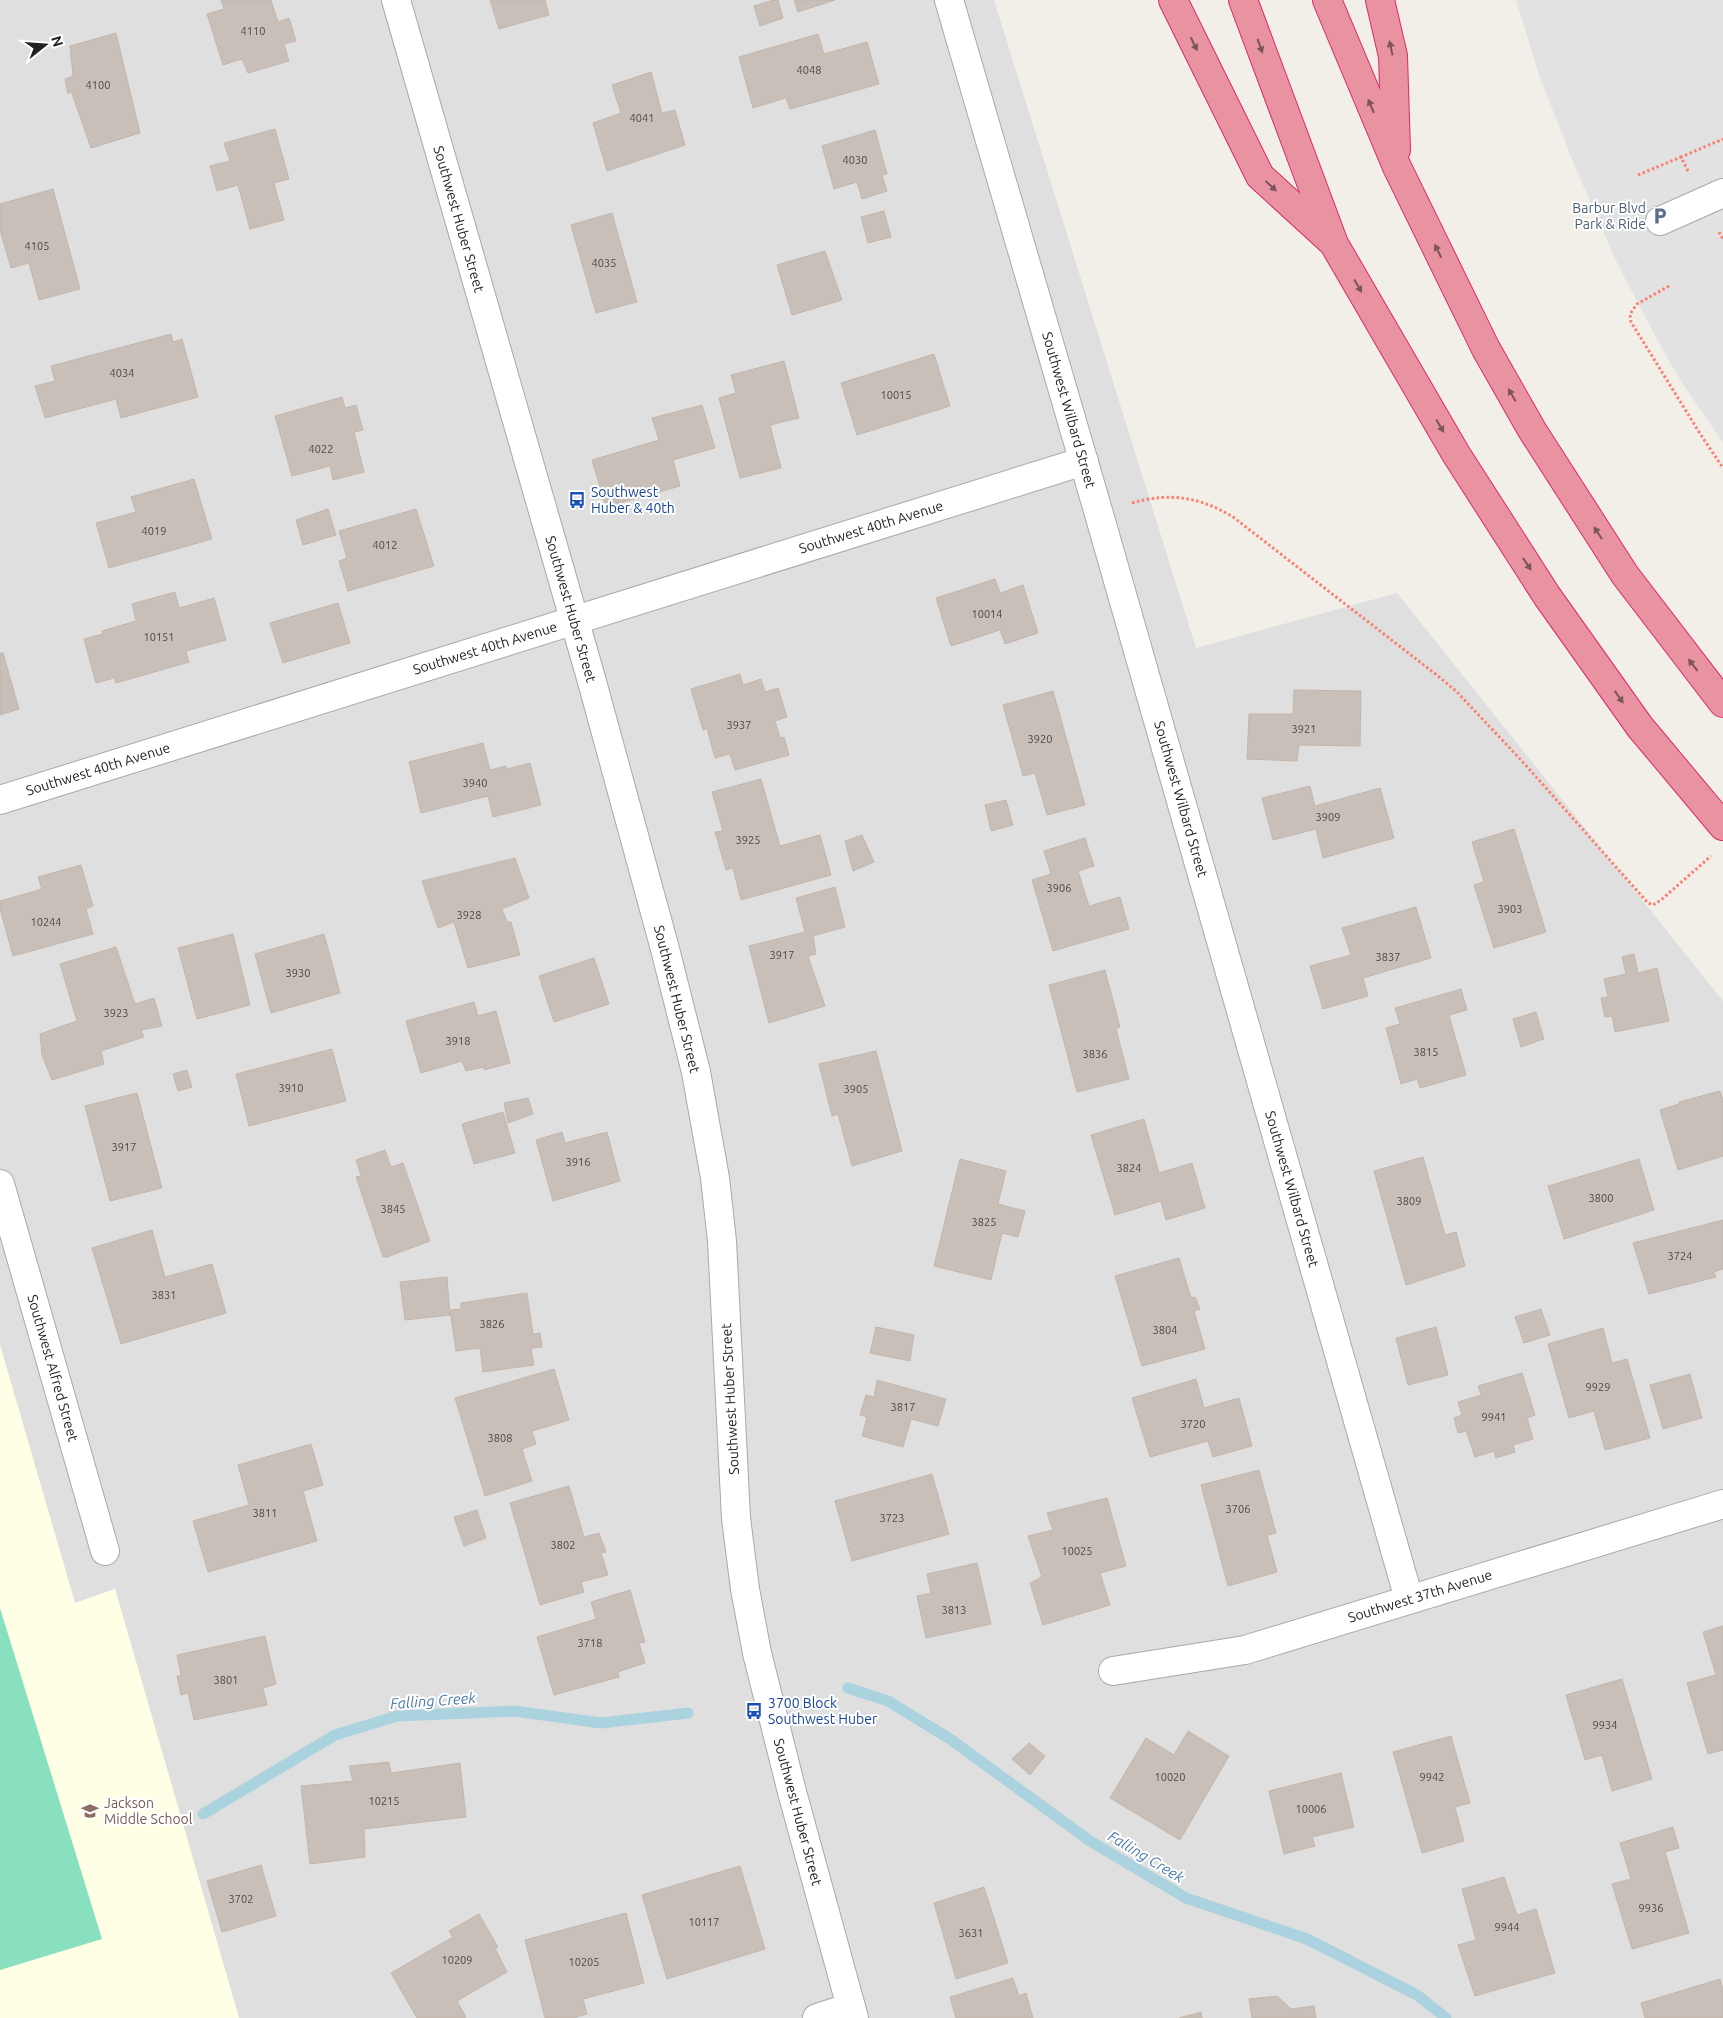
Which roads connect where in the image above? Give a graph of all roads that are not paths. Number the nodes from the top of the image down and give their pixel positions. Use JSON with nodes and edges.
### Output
{"nodes":[{"id":1,"x":396,"y":0,"type":"edge"},
{"id":2,"x":949,"y":0,"type":"edge"},
{"id":3,"x":1172,"y":0,"type":"edge"},
{"id":4,"x":1243,"y":0,"type":"edge"},
{"id":5,"x":1327,"y":0,"type":"edge"},
{"id":6,"x":1380,"y":0,"type":"edge"},
{"id":7,"x":1396,"y":167,"type":"junction"},
{"id":8,"x":1723,"y":193,"type":"edge"},
{"id":9,"x":1660,"y":221,"type":"dead end"},
{"id":10,"x":1334,"y":244,"type":"junction"},
{"id":11,"x":1084,"y":461,"type":"junction"},
{"id":12,"x":574,"y":621,"type":"junction"},
{"id":13,"x":1723,"y":703,"type":"edge"},
{"id":14,"x":0,"y":800,"type":"edge"},
{"id":15,"x":1723,"y":826,"type":"edge"},
{"id":16,"x":0,"y":1184,"type":"edge"},
{"id":17,"x":1723,"y":1504,"type":"edge"},
{"id":18,"x":105,"y":1551,"type":"dead end"},
{"id":19,"x":1409,"y":1599,"type":"junction"},
{"id":20,"x":1113,"y":1671,"type":"dead end"},
{"id":21,"x":852,"y":2013,"type":"edge"},
{"id":22,"x":817,"y":2018,"type":"edge"}],
"edges":[{"from":1,"to":12,"type":"street","name":"Southwest Huber Street"},
{"from":2,"to":11,"type":"street","name":"Southwest Wilbard Street"},
{"from":3,"to":10,"type":"highway","one_way":true},
{"from":4,"to":10,"type":"highway","one_way":true},
{"from":7,"to":5,"type":"highway","one_way":true},
{"from":7,"to":6,"type":"highway","one_way":true},
{"from":13,"to":7,"type":"highway","one_way":true},
{"from":8,"to":9,"type":"street"},
{"from":10,"to":15,"type":"highway","one_way":true},
{"from":11,"to":12,"type":"street","name":"Southwest 40th Avenue"},
{"from":11,"to":19,"type":"street","name":"Southwest Wilbard Street"},
{"from":12,"to":14,"type":"street","name":"Southwest 40th Avenue"},
{"from":12,"to":21,"type":"street","name":"Southwest Huber Street"},
{"from":16,"to":18,"type":"street","name":"Southwest Alfred Street"},
{"from":17,"to":19,"type":"street","name":"Southwest 37th Avenue"},
{"from":19,"to":20,"type":"street","name":"Southwest 37th Avenue"},
{"from":21,"to":22,"type":"street"}]}
